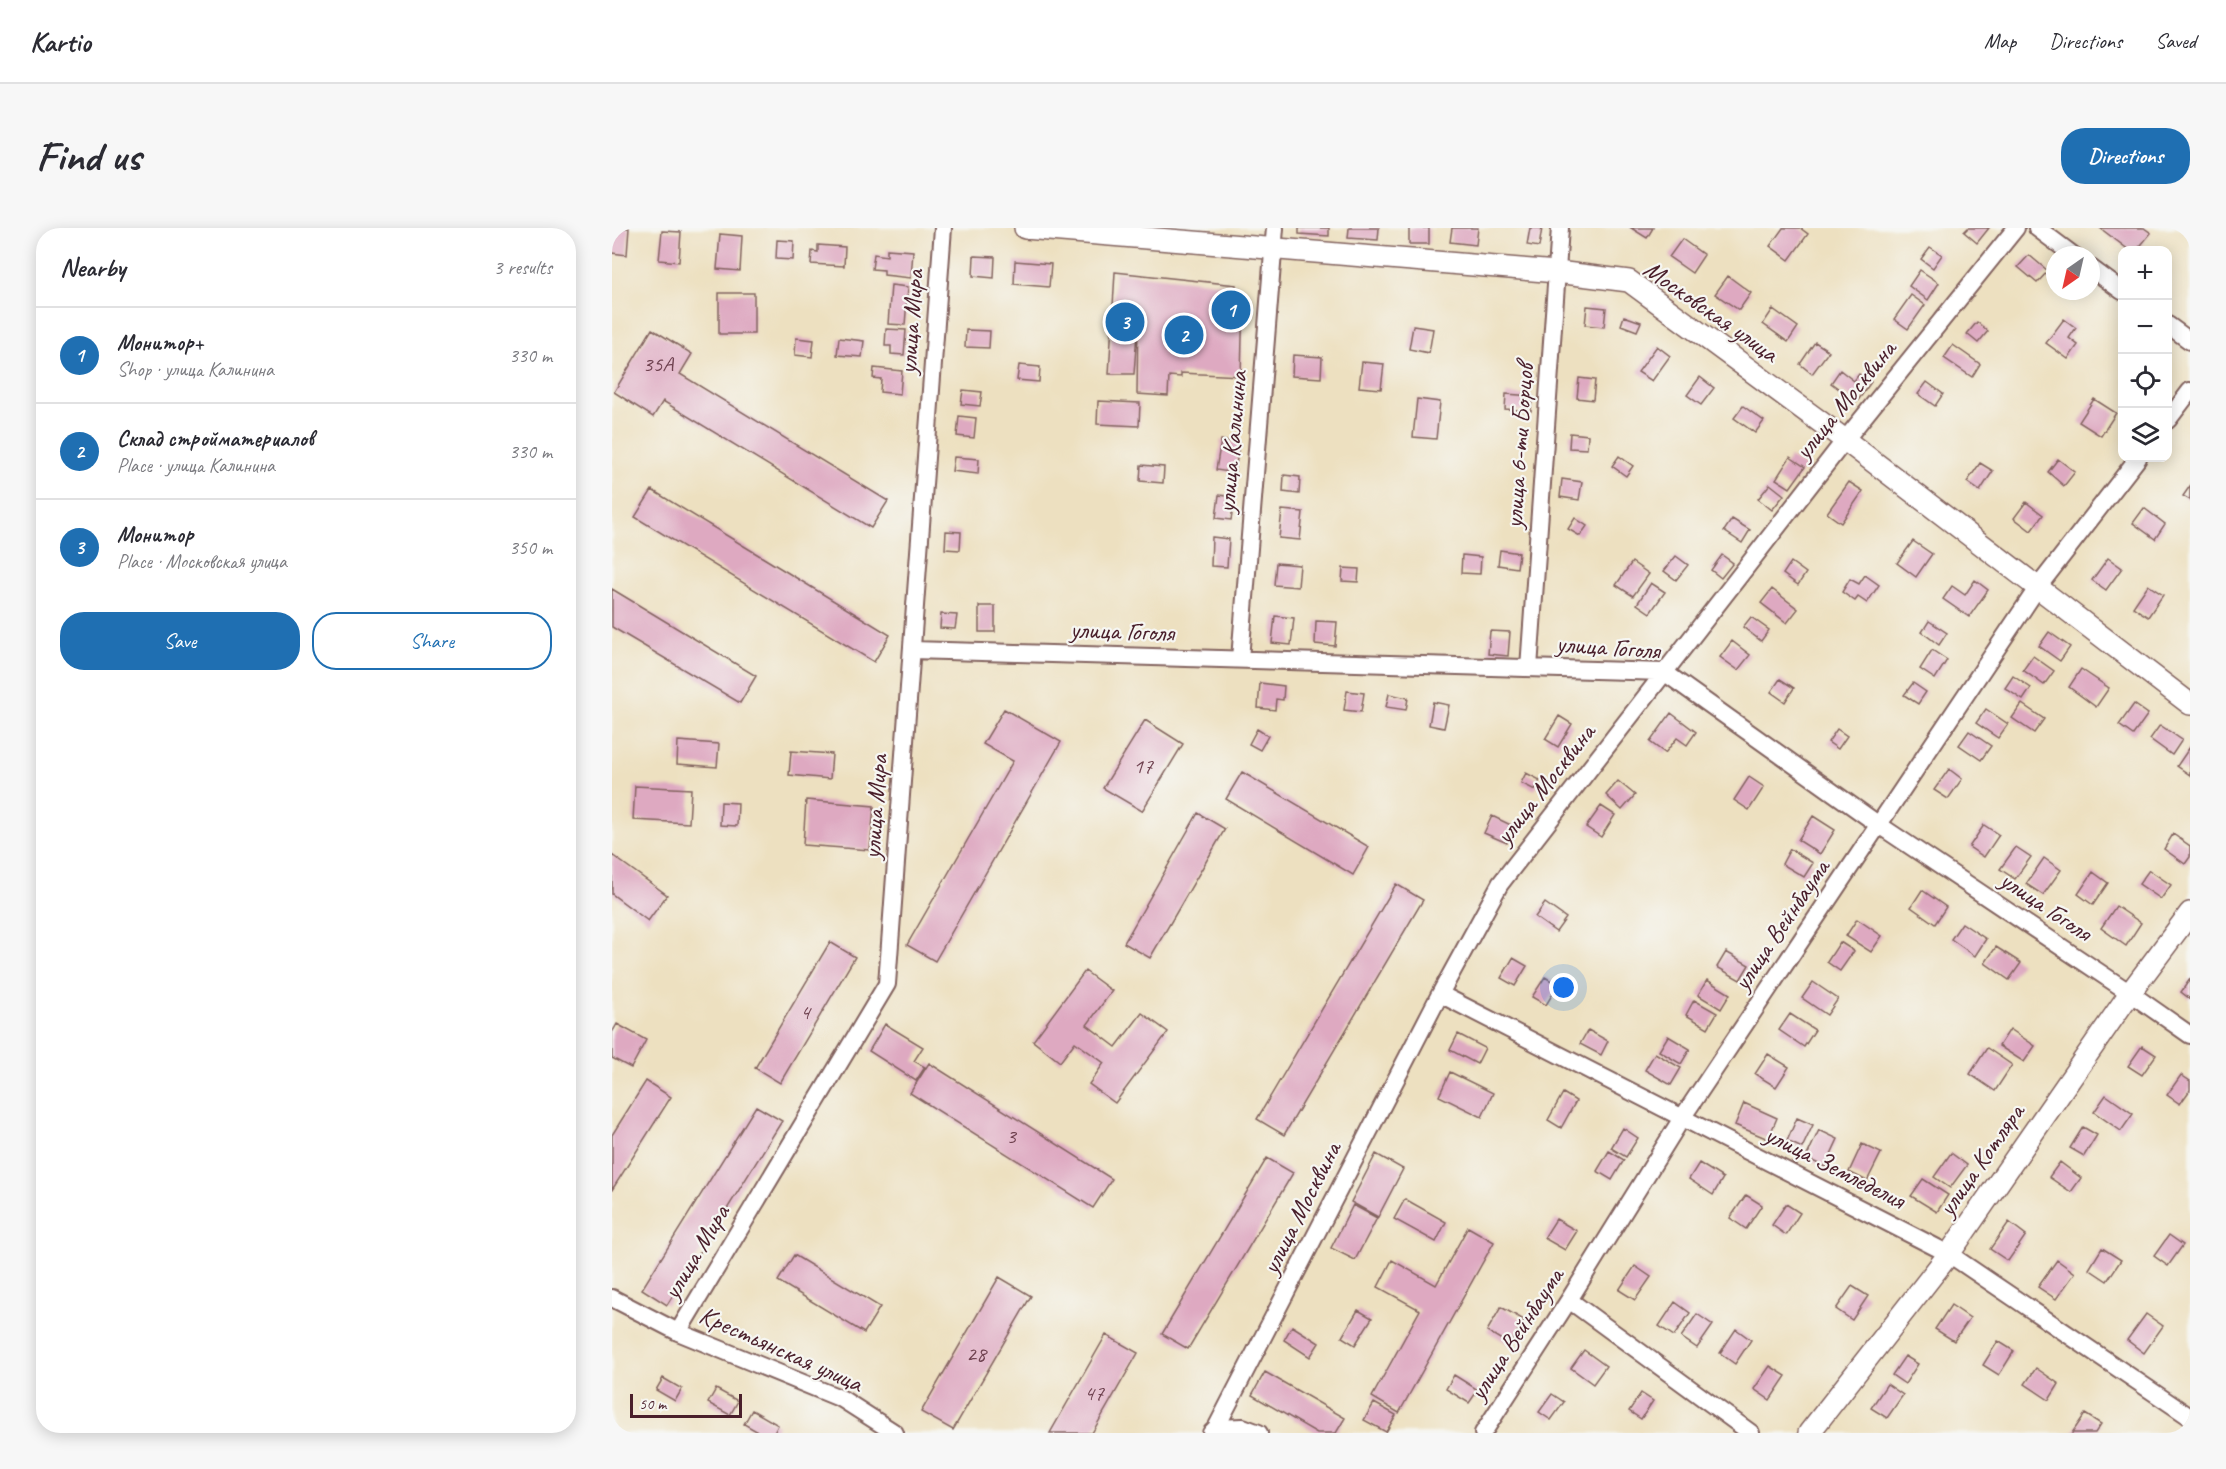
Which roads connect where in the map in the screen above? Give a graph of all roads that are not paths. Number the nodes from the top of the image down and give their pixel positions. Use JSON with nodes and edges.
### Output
{"nodes":[{"id":1,"x":944,"y":228,"type":"edge"},
{"id":2,"x":1025,"y":228,"type":"edge"},
{"id":3,"x":1560,"y":228,"type":"edge"},
{"id":4,"x":2016,"y":228,"type":"edge"},
{"id":5,"x":2037,"y":228,"type":"edge"},
{"id":6,"x":1274,"y":238,"type":"edge"},
{"id":7,"x":2061,"y":246,"type":"edge"},
{"id":8,"x":1557,"y":272,"type":"junction"},
{"id":9,"x":2100,"y":275,"type":"edge"},
{"id":10,"x":2118,"y":288,"type":"edge"},
{"id":11,"x":2172,"y":328,"type":"edge"},
{"id":12,"x":2190,"y":341,"type":"edge"},
{"id":13,"x":2190,"y":391,"type":"edge"},
{"id":14,"x":2172,"y":415,"type":"edge"},
{"id":15,"x":1845,"y":440,"type":"junction"},
{"id":16,"x":2135,"y":462,"type":"edge"},
{"id":17,"x":2038,"y":587,"type":"junction"},
{"id":18,"x":912,"y":650,"type":"junction"},
{"id":19,"x":1240,"y":660,"type":"junction"},
{"id":20,"x":1529,"y":668,"type":"junction"},
{"id":21,"x":1664,"y":672,"type":"junction"},
{"id":22,"x":2190,"y":704,"type":"edge"},
{"id":23,"x":1879,"y":825,"type":"junction"},
{"id":24,"x":2190,"y":913,"type":"edge"},
{"id":25,"x":2130,"y":993,"type":"junction"},
{"id":26,"x":1440,"y":994,"type":"junction"},
{"id":27,"x":2190,"y":1035,"type":"edge"},
{"id":28,"x":1682,"y":1118,"type":"junction"},
{"id":29,"x":1949,"y":1254,"type":"junction"},
{"id":30,"x":612,"y":1298,"type":"edge"},
{"id":31,"x":1569,"y":1300,"type":"junction"},
{"id":32,"x":678,"y":1332,"type":"junction"},
{"id":33,"x":2190,"y":1417,"type":"edge"},
{"id":34,"x":1213,"y":1431,"type":"edge"},
{"id":35,"x":895,"y":1433,"type":"edge"},
{"id":36,"x":1259,"y":1433,"type":"edge"},
{"id":37,"x":1483,"y":1433,"type":"edge"},
{"id":38,"x":1751,"y":1433,"type":"edge"},
{"id":39,"x":1809,"y":1433,"type":"edge"}],
"edges":[{"from":1,"to":18,"type":"street","name":"улица Мира"},
{"from":2,"to":6,"type":"street","name":"Московская улица"},
{"from":3,"to":8,"type":"street","name":"улица 6-ти Борцов"},
{"from":4,"to":15,"type":"street","name":"улица Москвина"},
{"from":5,"to":7,"type":"street"},
{"from":6,"to":8,"type":"street","name":"Московская улица"},
{"from":6,"to":19,"type":"street","name":"улица Калинина"},
{"from":8,"to":15,"type":"street","name":"Московская улица"},
{"from":8,"to":20,"type":"street","name":"улица 6-ти Борцов"},
{"from":9,"to":10,"type":"street"},
{"from":11,"to":12,"type":"street"},
{"from":13,"to":14,"type":"street"},
{"from":15,"to":17,"type":"street","name":"Московская улица"},
{"from":15,"to":21,"type":"street","name":"улица Москвина"},
{"from":16,"to":17,"type":"street","name":"улица Вейнбаума"},
{"from":17,"to":22,"type":"street","name":"Московская улица"},
{"from":17,"to":23,"type":"street","name":"улица Вейнбаума"},
{"from":18,"to":19,"type":"street","name":"улица Гоголя"},
{"from":18,"to":32,"type":"street","name":"улица Мира"},
{"from":19,"to":20,"type":"street","name":"улица Гоголя"},
{"from":20,"to":21,"type":"street","name":"улица Гоголя"},
{"from":21,"to":23,"type":"street","name":"улица Гоголя"},
{"from":21,"to":26,"type":"street","name":"улица Москвина"},
{"from":23,"to":25,"type":"street","name":"улица Гоголя"},
{"from":23,"to":28,"type":"street","name":"улица Вейнбаума"},
{"from":24,"to":25,"type":"street","name":"улица Котляра"},
{"from":25,"to":27,"type":"street","name":"улица Гоголя"},
{"from":25,"to":29,"type":"street","name":"улица Котляра"},
{"from":26,"to":28,"type":"street","name":"улица Земледелия"},
{"from":26,"to":34,"type":"street","name":"улица Москвина"},
{"from":28,"to":29,"type":"street","name":"улица Земледелия"},
{"from":28,"to":31,"type":"street","name":"улица Вейнбаума"},
{"from":29,"to":33,"type":"street","name":"улица Земледелия"},
{"from":29,"to":39,"type":"street","name":"улица Котляра"},
{"from":30,"to":32,"type":"street","name":"Крестьянская улица"},
{"from":31,"to":37,"type":"street","name":"улица Вейнбаума"},
{"from":31,"to":38,"type":"street"},
{"from":32,"to":35,"type":"street","name":"Крестьянская улица"},
{"from":34,"to":36,"type":"street"}]}
